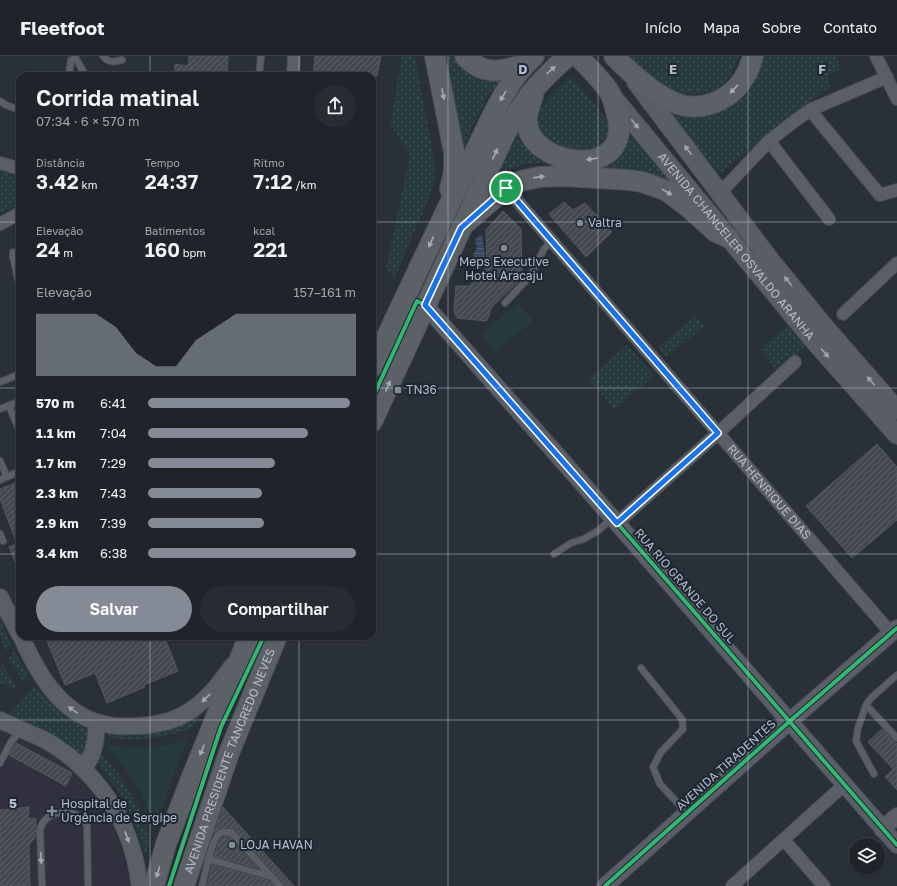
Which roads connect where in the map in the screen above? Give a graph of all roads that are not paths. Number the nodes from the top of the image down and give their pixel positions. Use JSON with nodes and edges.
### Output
{"nodes":[{"id":1,"x":102,"y":56,"type":"edge"},
{"id":2,"x":261,"y":56,"type":"edge"},
{"id":3,"x":435,"y":56,"type":"edge"},
{"id":4,"x":465,"y":56,"type":"edge"},
{"id":5,"x":568,"y":56,"type":"edge"},
{"id":6,"x":578,"y":56,"type":"edge"},
{"id":7,"x":614,"y":56,"type":"edge"},
{"id":8,"x":753,"y":56,"type":"edge"},
{"id":9,"x":876,"y":56,"type":"edge"},
{"id":10,"x":296,"y":57,"type":"edge"},
{"id":11,"x":122,"y":60,"type":"dead end"},
{"id":12,"x":530,"y":60,"type":"edge"},
{"id":13,"x":70,"y":72,"type":"edge"},
{"id":14,"x":83,"y":72,"type":"edge"},
{"id":15,"x":259,"y":72,"type":"edge"},
{"id":16,"x":293,"y":72,"type":"edge"},
{"id":17,"x":630,"y":73,"type":"junction"},
{"id":18,"x":887,"y":77,"type":"junction"},
{"id":19,"x":536,"y":86,"type":"junction"},
{"id":20,"x":610,"y":93,"type":"junction"},
{"id":21,"x":897,"y":99,"type":"edge"},
{"id":22,"x":0,"y":101,"type":"edge"},
{"id":23,"x":16,"y":109,"type":"edge"},
{"id":24,"x":810,"y":110,"type":"junction"},
{"id":25,"x":769,"y":141,"type":"junction"},
{"id":26,"x":0,"y":163,"type":"edge"},
{"id":27,"x":16,"y":168,"type":"edge"},
{"id":28,"x":506,"y":188,"type":"junction"},
{"id":29,"x":897,"y":190,"type":"edge"},
{"id":30,"x":720,"y":192,"type":"junction"},
{"id":31,"x":448,"y":207,"type":"junction"},
{"id":32,"x":16,"y":215,"type":"edge"},
{"id":33,"x":829,"y":220,"type":"dead end"},
{"id":34,"x":0,"y":224,"type":"edge"},
{"id":35,"x":461,"y":228,"type":"junction"},
{"id":36,"x":729,"y":238,"type":"junction"},
{"id":37,"x":552,"y":241,"type":"junction"},
{"id":38,"x":13,"y":252,"type":"dead end"},
{"id":39,"x":897,"y":263,"type":"edge"},
{"id":40,"x":16,"y":270,"type":"edge"},
{"id":41,"x":505,"y":303,"type":"dead end"},
{"id":42,"x":425,"y":305,"type":"junction"},
{"id":43,"x":843,"y":314,"type":"dead end"},
{"id":44,"x":388,"y":334,"type":"junction"},
{"id":45,"x":376,"y":342,"type":"edge"},
{"id":46,"x":376,"y":359,"type":"edge"},
{"id":47,"x":795,"y":362,"type":"dead end"},
{"id":48,"x":16,"y":376,"type":"edge"},
{"id":49,"x":0,"y":382,"type":"edge"},
{"id":50,"x":16,"y":403,"type":"edge"},
{"id":51,"x":9,"y":406,"type":"junction"},
{"id":52,"x":0,"y":409,"type":"edge"},
{"id":53,"x":897,"y":410,"type":"edge"},
{"id":54,"x":376,"y":413,"type":"edge"},
{"id":55,"x":16,"y":423,"type":"edge"},
{"id":56,"x":718,"y":433,"type":"junction"},
{"id":57,"x":897,"y":435,"type":"edge"},
{"id":58,"x":0,"y":461,"type":"edge"},
{"id":59,"x":16,"y":473,"type":"edge"},
{"id":60,"x":7,"y":477,"type":"junction"},
{"id":61,"x":0,"y":480,"type":"edge"},
{"id":62,"x":615,"y":520,"type":"junction"},
{"id":63,"x":0,"y":534,"type":"edge"},
{"id":64,"x":3,"y":541,"type":"dead end"},
{"id":65,"x":554,"y":554,"type":"dead end"},
{"id":66,"x":0,"y":597,"type":"edge"},
{"id":67,"x":16,"y":627,"type":"edge"},
{"id":68,"x":894,"y":631,"type":"edge"},
{"id":69,"x":22,"y":640,"type":"edge"},
{"id":70,"x":247,"y":640,"type":"edge"},
{"id":71,"x":275,"y":640,"type":"edge"},
{"id":72,"x":239,"y":657,"type":"junction"},
{"id":73,"x":641,"y":668,"type":"dead end"},
{"id":74,"x":897,"y":675,"type":"edge"},
{"id":75,"x":866,"y":705,"type":"junction"},
{"id":76,"x":0,"y":720,"type":"edge"},
{"id":77,"x":790,"y":721,"type":"junction"},
{"id":78,"x":96,"y":722,"type":"junction"},
{"id":79,"x":22,"y":730,"type":"junction"},
{"id":80,"x":897,"y":738,"type":"edge"},
{"id":81,"x":0,"y":763,"type":"edge"},
{"id":82,"x":83,"y":769,"type":"junction"},
{"id":83,"x":874,"y":774,"type":"dead end"},
{"id":84,"x":844,"y":785,"type":"junction"},
{"id":85,"x":687,"y":813,"type":"junction"},
{"id":86,"x":897,"y":816,"type":"edge"},
{"id":87,"x":882,"y":829,"type":"junction"},
{"id":88,"x":784,"y":840,"type":"junction"},
{"id":89,"x":897,"y":845,"type":"edge"},
{"id":90,"x":208,"y":859,"type":"junction"},
{"id":91,"x":272,"y":877,"type":"junction"},
{"id":92,"x":42,"y":886,"type":"edge"},
{"id":93,"x":88,"y":886,"type":"edge"},
{"id":94,"x":140,"y":886,"type":"edge"},
{"id":95,"x":154,"y":886,"type":"edge"},
{"id":96,"x":184,"y":886,"type":"edge"},
{"id":97,"x":202,"y":886,"type":"edge"},
{"id":98,"x":280,"y":886,"type":"edge"},
{"id":99,"x":605,"y":886,"type":"edge"},
{"id":100,"x":732,"y":886,"type":"edge"},
{"id":101,"x":824,"y":886,"type":"edge"}],
"edges":[{"from":1,"to":11,"type":"lane"},
{"from":2,"to":15,"type":"lane"},
{"from":3,"to":31,"type":"main road","one_way":true},
{"from":4,"to":12,"type":"main road"},
{"from":19,"to":5,"type":"main road","one_way":true},
{"from":6,"to":20,"type":"main road","name":"AVENIDA CHANCELER OSVALDO ARANHA"},
{"from":7,"to":17,"type":"main road","name":"AVENIDA CHANCELER OSVALDO ARANHA"},
{"from":8,"to":17,"type":"main road","one_way":true},
{"from":9,"to":18,"type":"street"},
{"from":10,"to":16,"type":"street"},
{"from":12,"to":31,"type":"main road","one_way":true},
{"from":13,"to":14,"type":"lane"},
{"from":30,"to":17,"type":"main road","name":"AVENIDA CHANCELER OSVALDO ARANHA","one_way":true},
{"from":18,"to":21,"type":"street"},
{"from":18,"to":24,"type":"street"},
{"from":20,"to":19,"type":"main road","one_way":true},
{"from":35,"to":19,"type":"main road","one_way":true},
{"from":20,"to":36,"type":"main road","name":"AVENIDA CHANCELER OSVALDO ARANHA","one_way":true},
{"from":22,"to":23,"type":"lane"},
{"from":24,"to":25,"type":"street"},
{"from":24,"to":29,"type":"street"},
{"from":25,"to":30,"type":"street"},
{"from":25,"to":33,"type":"street"},
{"from":26,"to":27,"type":"street"},
{"from":28,"to":35,"type":"main road"},
{"from":28,"to":36,"type":"main road","one_way":true},
{"from":28,"to":37,"type":"street","name":"RUA HENRIQUE DIAS"},
{"from":53,"to":30,"type":"main road","name":"AVENIDA CHANCELER OSVALDO ARANHA","one_way":true},
{"from":31,"to":44,"type":"main road","one_way":true},
{"from":32,"to":34,"type":"street"},
{"from":35,"to":42,"type":"main road"},
{"from":36,"to":57,"type":"main road","name":"AVENIDA CHANCELER OSVALDO ARANHA","one_way":true},
{"from":37,"to":41,"type":"lane"},
{"from":37,"to":56,"type":"street","name":"RUA HENRIQUE DIAS"},
{"from":38,"to":40,"type":"lane"},
{"from":39,"to":43,"type":"street"},
{"from":54,"to":42,"type":"main road","one_way":true},
{"from":42,"to":62,"type":"street","name":"RUA RIO GRANDE DO SUL"},
{"from":44,"to":45,"type":"street"},
{"from":44,"to":46,"type":"main road"},
{"from":47,"to":56,"type":"street"},
{"from":48,"to":49,"type":"lane"},
{"from":50,"to":51,"type":"lane"},
{"from":51,"to":52,"type":"lane"},
{"from":51,"to":55,"type":"lane"},
{"from":56,"to":62,"type":"street"},
{"from":56,"to":68,"type":"street","name":"RUA HENRIQUE DIAS"},
{"from":58,"to":60,"type":"lane"},
{"from":59,"to":60,"type":"lane"},
{"from":60,"to":61,"type":"lane"},
{"from":62,"to":65,"type":"lane"},
{"from":62,"to":77,"type":"street","name":"RUA RIO GRANDE DO SUL"},
{"from":63,"to":64,"type":"lane"},
{"from":66,"to":67,"type":"street"},
{"from":68,"to":77,"type":"street","name":"AVENIDA TIRADENTES"},
{"from":78,"to":69,"type":"street","one_way":true},
{"from":70,"to":72,"type":"main road"},
{"from":71,"to":96,"type":"main road","name":"AVENIDA PRESIDENTE TANCREDO NEVES"},
{"from":72,"to":78,"type":"street","one_way":true},
{"from":72,"to":95,"type":"main road","one_way":true},
{"from":73,"to":85,"type":"lane"},
{"from":74,"to":75,"type":"lane"},
{"from":75,"to":80,"type":"lane"},
{"from":75,"to":83,"type":"lane"},
{"from":76,"to":79,"type":"street"},
{"from":77,"to":84,"type":"street","name":"RUA RIO GRANDE DO SUL"},
{"from":77,"to":85,"type":"street","name":"AVENIDA TIRADENTES"},
{"from":78,"to":82,"type":"street"},
{"from":79,"to":81,"type":"lane"},
{"from":79,"to":82,"type":"street"},
{"from":82,"to":94,"type":"street","one_way":true},
{"from":84,"to":87,"type":"street","name":"RUA RIO GRANDE DO SUL"},
{"from":84,"to":88,"type":"street"},
{"from":85,"to":99,"type":"street","name":"AVENIDA TIRADENTES"},
{"from":86,"to":87,"type":"street"},
{"from":87,"to":89,"type":"street","name":"RUA RIO GRANDE DO SUL"},
{"from":88,"to":100,"type":"street"},
{"from":88,"to":101,"type":"street"},
{"from":90,"to":91,"type":"lane"},
{"from":90,"to":91,"type":"lane"},
{"from":90,"to":97,"type":"lane"},
{"from":91,"to":98,"type":"lane"},
{"from":93,"to":92,"type":"lane","one_way":true}]}
